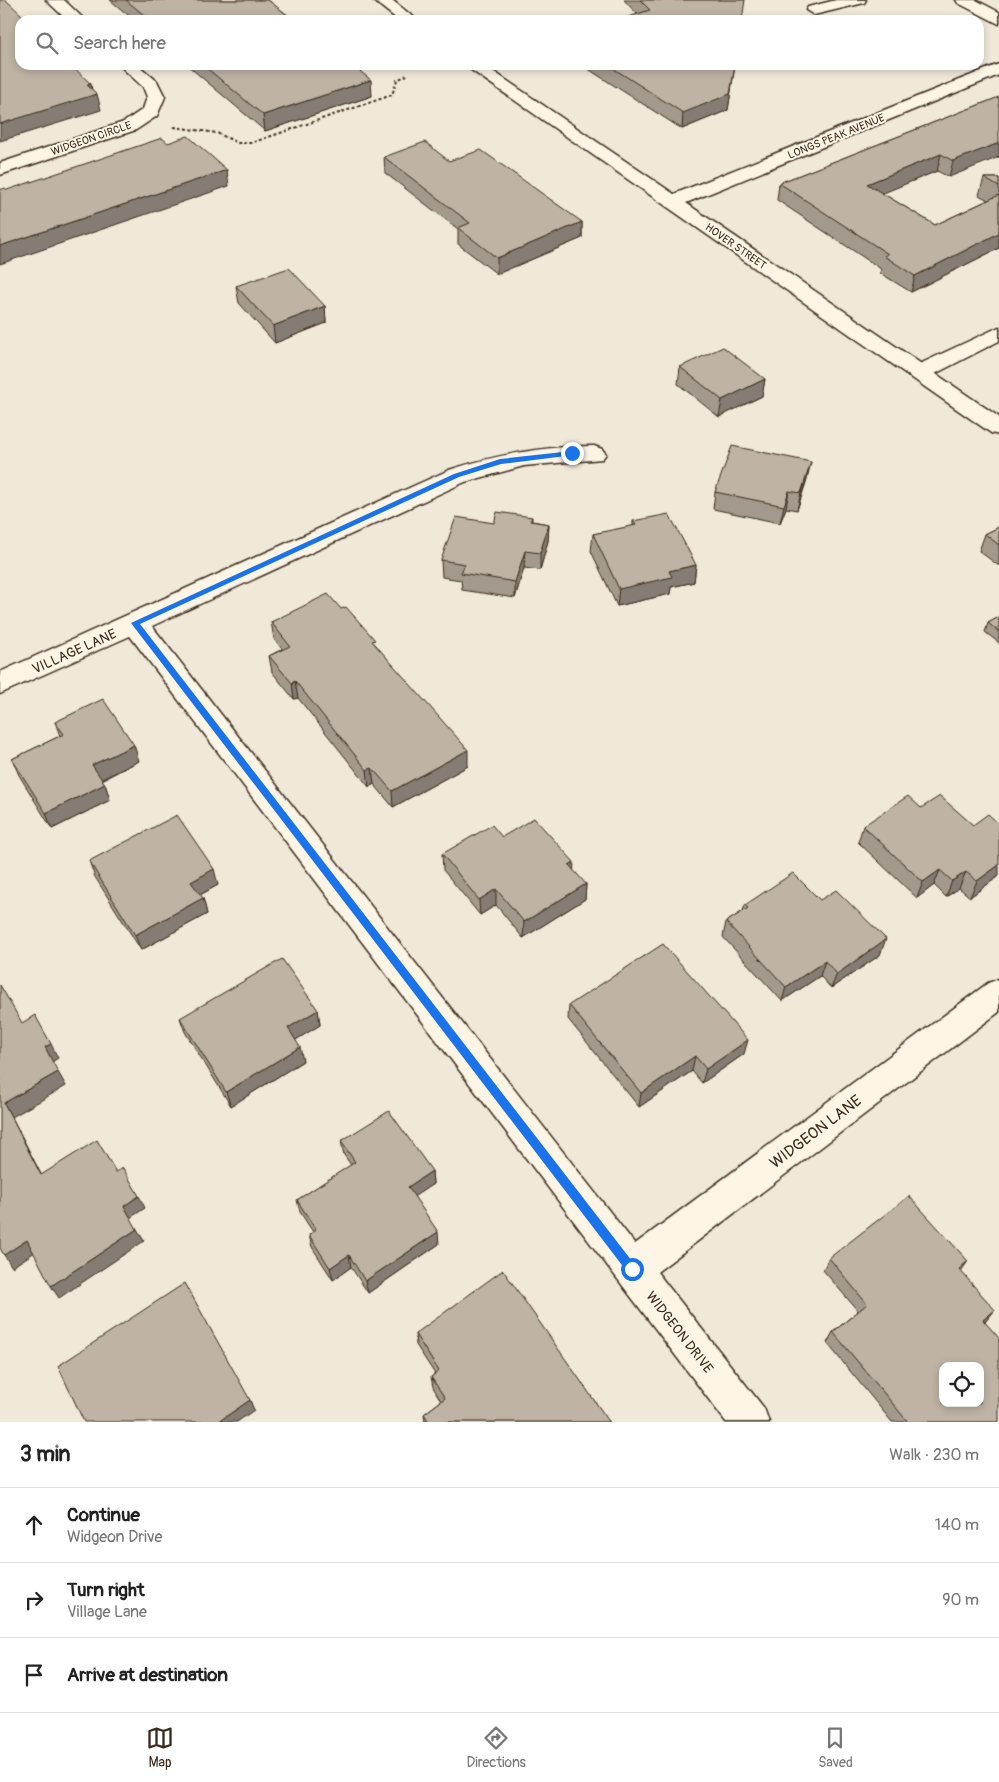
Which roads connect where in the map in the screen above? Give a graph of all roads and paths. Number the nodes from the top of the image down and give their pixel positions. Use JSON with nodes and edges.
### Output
{"nodes":[{"id":1,"x":54,"y":0,"type":"edge"},
{"id":2,"x":384,"y":0,"type":"edge"},
{"id":3,"x":858,"y":0,"type":"edge"},
{"id":4,"x":964,"y":0,"type":"edge"},
{"id":5,"x":814,"y":10,"type":"dead end"},
{"id":6,"x":71,"y":15,"type":"edge"},
{"id":7,"x":403,"y":15,"type":"edge"},
{"id":8,"x":999,"y":19,"type":"edge"},
{"id":9,"x":999,"y":69,"type":"edge"},
{"id":10,"x":134,"y":70,"type":"edge"},
{"id":11,"x":480,"y":70,"type":"edge"},
{"id":12,"x":407,"y":75,"type":"dead end"},
{"id":13,"x":130,"y":126,"type":"junction"},
{"id":14,"x":0,"y":169,"type":"edge"},
{"id":15,"x":672,"y":202,"type":"junction"},
{"id":16,"x":999,"y":333,"type":"edge"},
{"id":17,"x":919,"y":372,"type":"junction"},
{"id":18,"x":999,"y":428,"type":"edge"},
{"id":19,"x":594,"y":454,"type":"dead end"},
{"id":20,"x":135,"y":623,"type":"junction"},
{"id":21,"x":0,"y":684,"type":"edge"},
{"id":22,"x":999,"y":993,"type":"edge"},
{"id":23,"x":632,"y":1269,"type":"junction"},
{"id":24,"x":750,"y":1422,"type":"edge"}],
"edges":[{"from":1,"to":6,"type":"street"},
{"from":2,"to":7,"type":"street"},
{"from":3,"to":5,"type":"street"},
{"from":4,"to":8,"type":"street"},
{"from":9,"to":15,"type":"street","name":"LONGS PEAK AVENUE"},
{"from":10,"to":13,"type":"street","name":"WIDGEON CIRCLE"},
{"from":11,"to":15,"type":"street","name":"HOVER STREET"},
{"from":12,"to":13,"type":"path"},
{"from":13,"to":14,"type":"street","name":"WIDGEON CIRCLE"},
{"from":15,"to":17,"type":"street","name":"HOVER STREET"},
{"from":16,"to":17,"type":"street"},
{"from":17,"to":18,"type":"street","name":"HOVER STREET"},
{"from":19,"to":20,"type":"street","name":"VILLAGE LANE"},
{"from":20,"to":21,"type":"street","name":"VILLAGE LANE"},
{"from":20,"to":23,"type":"street","name":"WIDGEON DRIVE"},
{"from":22,"to":23,"type":"street","name":"WIDGEON LANE"},
{"from":23,"to":24,"type":"street","name":"WIDGEON DRIVE"}]}
